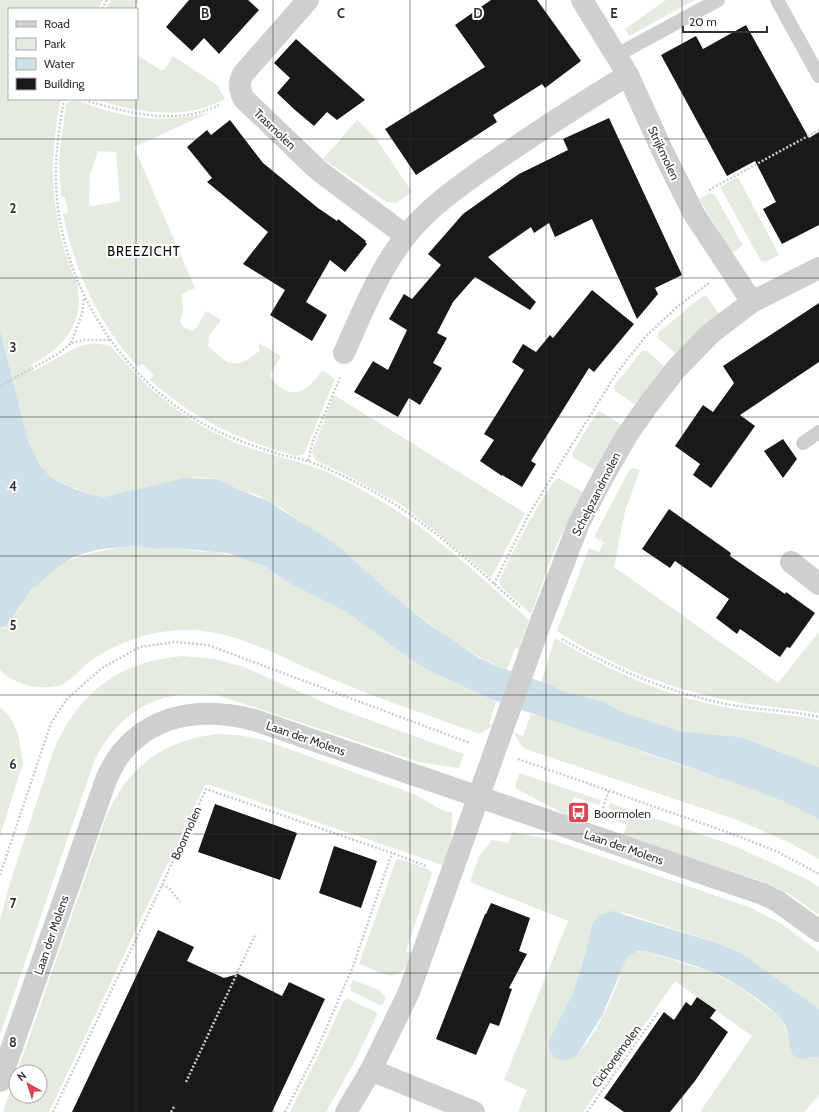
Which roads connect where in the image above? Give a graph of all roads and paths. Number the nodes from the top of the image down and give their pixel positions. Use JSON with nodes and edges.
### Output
{"nodes":[{"id":1,"x":308,"y":0,"type":"edge"},
{"id":2,"x":582,"y":0,"type":"edge"},
{"id":3,"x":718,"y":0,"type":"edge"},
{"id":4,"x":777,"y":0,"type":"edge"},
{"id":5,"x":617,"y":55,"type":"junction"},
{"id":6,"x":628,"y":75,"type":"junction"},
{"id":7,"x":819,"y":76,"type":"edge"},
{"id":8,"x":240,"y":90,"type":"junction"},
{"id":9,"x":64,"y":100,"type":"edge"},
{"id":10,"x":84,"y":100,"type":"edge"},
{"id":11,"x":819,"y":130,"type":"edge"},
{"id":12,"x":688,"y":202,"type":"junction"},
{"id":13,"x":406,"y":236,"type":"junction"},
{"id":14,"x":729,"y":268,"type":"junction"},
{"id":15,"x":819,"y":268,"type":"edge"},
{"id":16,"x":84,"y":296,"type":"junction"},
{"id":17,"x":752,"y":302,"type":"junction"},
{"id":18,"x":111,"y":340,"type":"junction"},
{"id":19,"x":72,"y":344,"type":"junction"},
{"id":20,"x":344,"y":352,"type":"joint"},
{"id":21,"x":0,"y":386,"type":"edge"},
{"id":22,"x":819,"y":432,"type":"edge"},
{"id":23,"x":803,"y":443,"type":"dead end"},
{"id":24,"x":791,"y":562,"type":"dead end"},
{"id":25,"x":494,"y":584,"type":"dead end"},
{"id":26,"x":819,"y":584,"type":"edge"},
{"id":27,"x":609,"y":790,"type":"dead end"},
{"id":28,"x":478,"y":797,"type":"junction"},
{"id":29,"x":603,"y":808,"type":"dead end"},
{"id":30,"x":392,"y":852,"type":"junction"},
{"id":31,"x":451,"y":876,"type":"junction"},
{"id":32,"x":162,"y":885,"type":"junction"},
{"id":33,"x":180,"y":902,"type":"dead end"},
{"id":34,"x":819,"y":931,"type":"edge"},
{"id":35,"x":256,"y":933,"type":"dead end"},
{"id":36,"x":659,"y":1011,"type":"dead end"},
{"id":37,"x":371,"y":1070,"type":"junction"},
{"id":38,"x":0,"y":1081,"type":"edge"},
{"id":39,"x":186,"y":1082,"type":"dead end"},
{"id":40,"x":175,"y":1105,"type":"dead end"},
{"id":41,"x":53,"y":1112,"type":"edge"},
{"id":42,"x":171,"y":1112,"type":"edge"},
{"id":43,"x":285,"y":1112,"type":"edge"},
{"id":44,"x":346,"y":1112,"type":"edge"},
{"id":45,"x":474,"y":1112,"type":"edge"},
{"id":46,"x":586,"y":1112,"type":"edge"}],
"edges":[{"from":1,"to":8,"type":"street"},
{"from":2,"to":5,"type":"street","name":"Strijkmolen"},
{"from":3,"to":5,"type":"lane"},
{"from":4,"to":7,"type":"lane"},
{"from":5,"to":6,"type":"street","name":"Strijkmolen"},
{"from":6,"to":12,"type":"street","name":"Strijkmolen"},
{"from":6,"to":13,"type":"street"},
{"from":8,"to":10,"type":"path"},
{"from":8,"to":13,"type":"street","name":"Trasmolen"},
{"from":9,"to":16,"type":"path"},
{"from":11,"to":12,"type":"path"},
{"from":12,"to":14,"type":"street","name":"Strijkmolen"},
{"from":13,"to":20,"type":"street"},
{"from":14,"to":17,"type":"street","name":"Strijkmolen"},
{"from":14,"to":25,"type":"path"},
{"from":15,"to":17,"type":"street","name":"Schelpzandmolen"},
{"from":16,"to":18,"type":"path"},
{"from":16,"to":19,"type":"path"},
{"from":17,"to":28,"type":"street","name":"Schelpzandmolen"},
{"from":18,"to":19,"type":"path"},
{"from":18,"to":20,"type":"path"},
{"from":19,"to":21,"type":"path"},
{"from":22,"to":23,"type":"lane"},
{"from":24,"to":26,"type":"street"},
{"from":27,"to":29,"type":"path"},
{"from":28,"to":31,"type":"street"},
{"from":28,"to":34,"type":"street","name":"Laan der Molens"},
{"from":28,"to":38,"type":"street","name":"Laan der Molens"},
{"from":30,"to":31,"type":"path","name":"Boormolen"},
{"from":30,"to":32,"type":"path","name":"Boormolen"},
{"from":30,"to":43,"type":"path"},
{"from":31,"to":37,"type":"street"},
{"from":32,"to":33,"type":"path"},
{"from":32,"to":41,"type":"path","name":"Boormolen"},
{"from":35,"to":39,"type":"path"},
{"from":36,"to":46,"type":"path","name":"Cichoreimolen"},
{"from":37,"to":44,"type":"street"},
{"from":37,"to":45,"type":"street"},
{"from":40,"to":42,"type":"path"}]}
